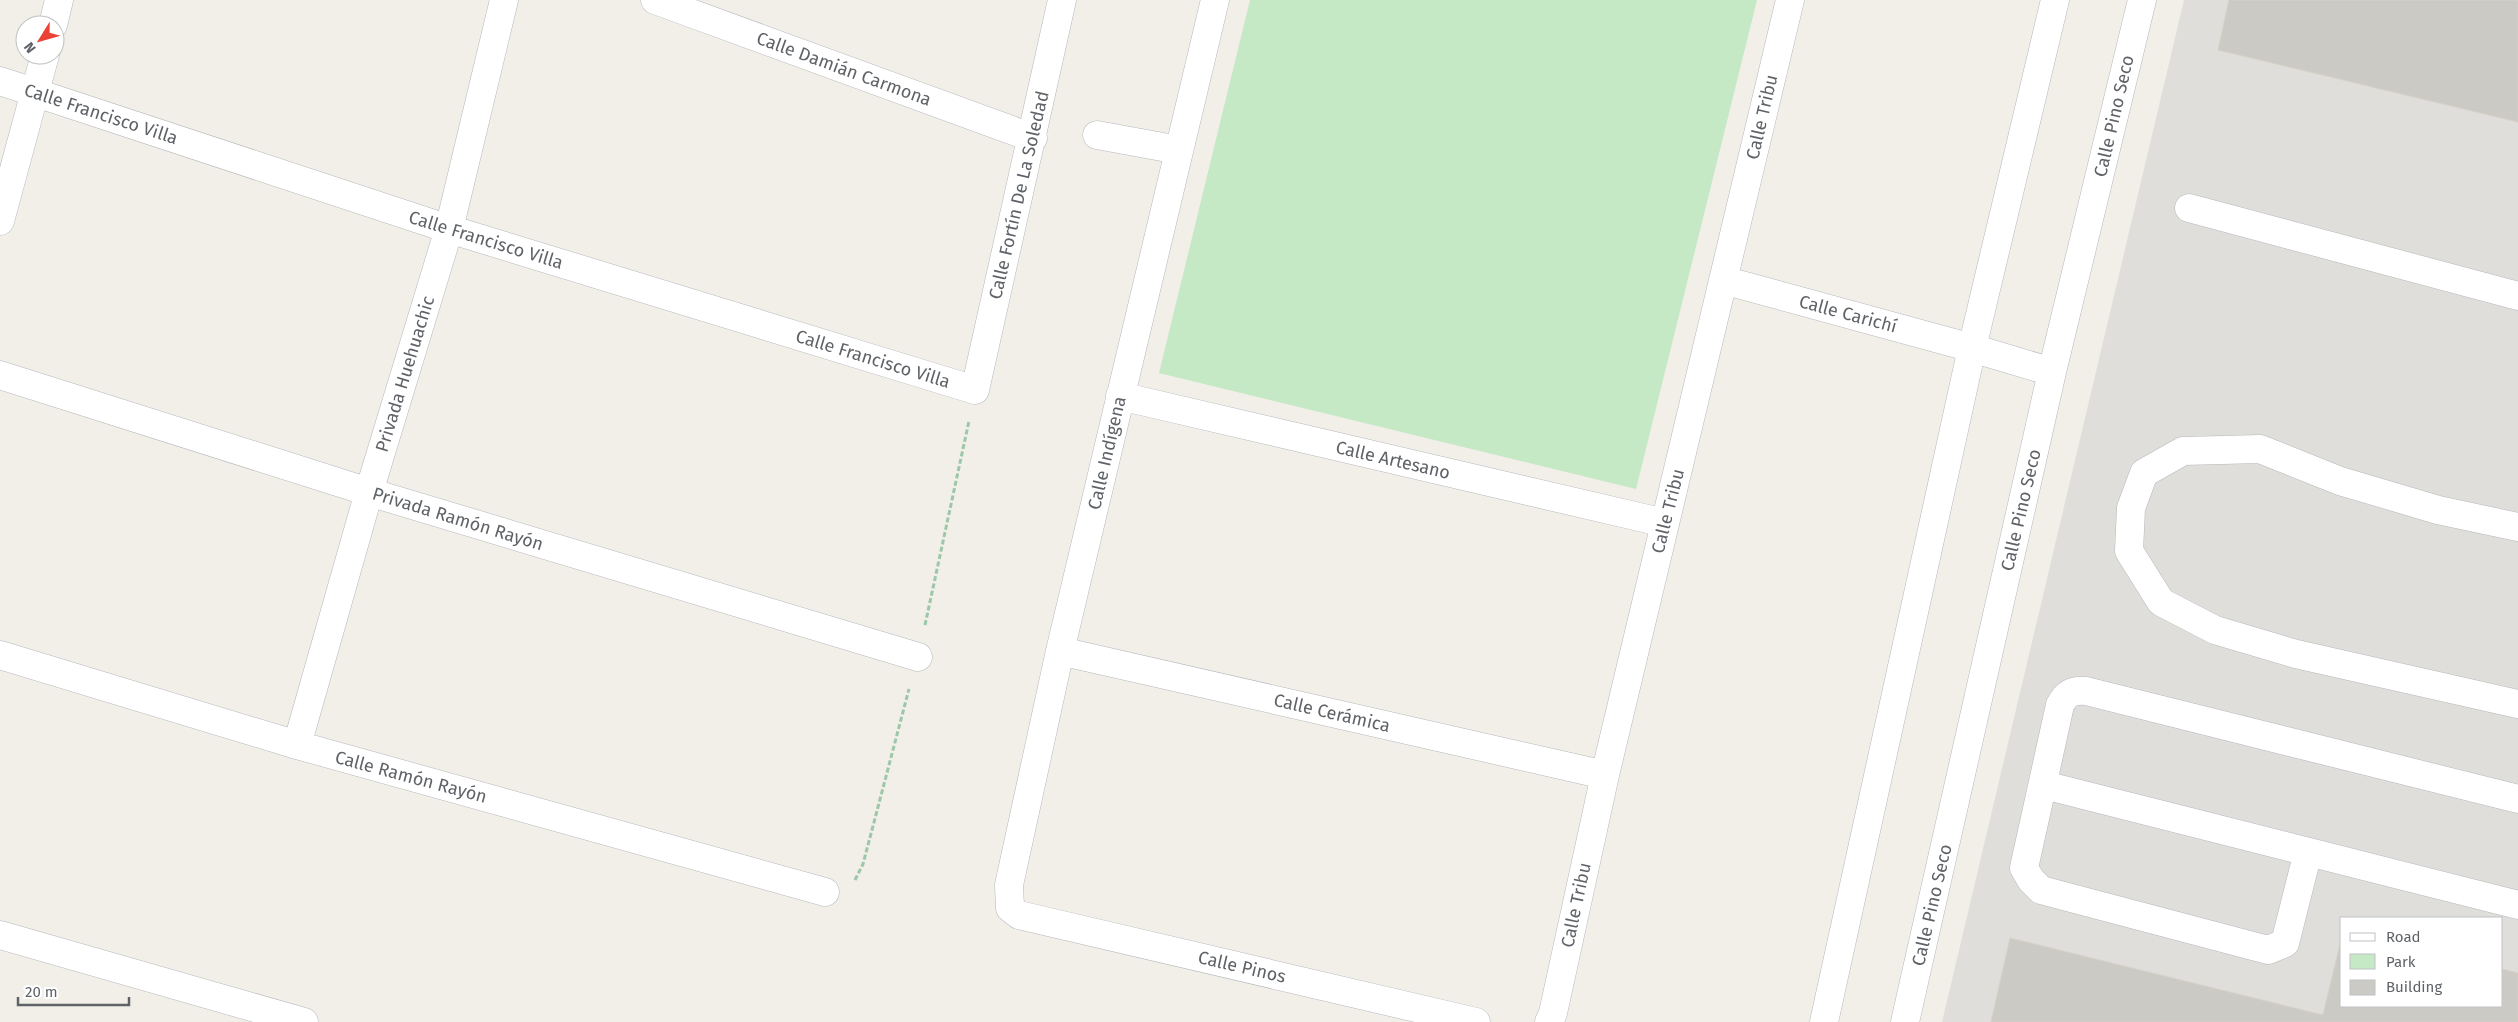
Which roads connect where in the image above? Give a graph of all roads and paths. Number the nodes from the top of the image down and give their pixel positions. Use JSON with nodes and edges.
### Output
{"nodes":[{"id":1,"x":59,"y":0,"type":"edge"},
{"id":2,"x":504,"y":0,"type":"edge"},
{"id":3,"x":655,"y":0,"type":"edge"},
{"id":4,"x":1062,"y":0,"type":"edge"},
{"id":5,"x":1215,"y":0,"type":"edge"},
{"id":6,"x":1790,"y":0,"type":"edge"},
{"id":7,"x":2055,"y":0,"type":"edge"},
{"id":8,"x":2142,"y":0,"type":"edge"},
{"id":9,"x":55,"y":15,"type":"edge"},
{"id":10,"x":43,"y":65,"type":"edge"},
{"id":11,"x":0,"y":81,"type":"edge"},
{"id":12,"x":36,"y":92,"type":"junction"},
{"id":13,"x":1097,"y":135,"type":"dead end"},
{"id":14,"x":1032,"y":138,"type":"junction"},
{"id":15,"x":1179,"y":150,"type":"junction"},
{"id":16,"x":2189,"y":208,"type":"dead end"},
{"id":17,"x":0,"y":221,"type":"edge"},
{"id":18,"x":449,"y":229,"type":"junction"},
{"id":19,"x":1723,"y":280,"type":"junction"},
{"id":20,"x":2518,"y":296,"type":"edge"},
{"id":21,"x":1972,"y":348,"type":"junction"},
{"id":22,"x":2052,"y":372,"type":"junction"},
{"id":23,"x":0,"y":375,"type":"edge"},
{"id":24,"x":975,"y":390,"type":"joint"},
{"id":25,"x":1120,"y":396,"type":"junction"},
{"id":26,"x":369,"y":492,"type":"junction"},
{"id":27,"x":1665,"y":523,"type":"junction"},
{"id":28,"x":2518,"y":527,"type":"edge"},
{"id":29,"x":1060,"y":651,"type":"junction"},
{"id":30,"x":0,"y":655,"type":"edge"},
{"id":31,"x":918,"y":657,"type":"dead end"},
{"id":32,"x":2518,"y":704,"type":"edge"},
{"id":33,"x":297,"y":746,"type":"junction"},
{"id":34,"x":1605,"y":775,"type":"junction"},
{"id":35,"x":2044,"y":785,"type":"junction"},
{"id":36,"x":2518,"y":799,"type":"edge"},
{"id":37,"x":2308,"y":852,"type":"junction"},
{"id":38,"x":825,"y":892,"type":"dead end"},
{"id":39,"x":2518,"y":905,"type":"edge"},
{"id":40,"x":1010,"y":908,"type":"joint"},
{"id":41,"x":0,"y":935,"type":"edge"},
{"id":42,"x":304,"y":1022,"type":"edge"},
{"id":43,"x":1476,"y":1022,"type":"edge"},
{"id":44,"x":1549,"y":1022,"type":"edge"},
{"id":45,"x":1824,"y":1022,"type":"edge"},
{"id":46,"x":1906,"y":1022,"type":"edge"}],
"edges":[{"from":1,"to":9,"type":"street"},
{"from":2,"to":18,"type":"street","name":"Privada Huehuachic"},
{"from":3,"to":14,"type":"street","name":"Calle Damián Carmona"},
{"from":4,"to":14,"type":"street","name":"Calle Fortín De La Soledad"},
{"from":5,"to":15,"type":"street","name":"Calle Indígena"},
{"from":6,"to":19,"type":"street","name":"Calle Tribu"},
{"from":7,"to":21,"type":"street"},
{"from":8,"to":22,"type":"street","name":"Calle Pino Seco"},
{"from":10,"to":12,"type":"street"},
{"from":11,"to":12,"type":"street","name":"Calle Francisco Villa"},
{"from":12,"to":17,"type":"street"},
{"from":12,"to":18,"type":"street","name":"Calle Francisco Villa"},
{"from":13,"to":15,"type":"street"},
{"from":14,"to":24,"type":"street","name":"Calle Fortín De La Soledad"},
{"from":15,"to":25,"type":"street","name":"Calle Indígena"},
{"from":16,"to":20,"type":"street"},
{"from":18,"to":24,"type":"street","name":"Calle Francisco Villa"},
{"from":18,"to":26,"type":"street","name":"Privada Huehuachic"},
{"from":19,"to":21,"type":"street","name":"Calle Carichí"},
{"from":19,"to":27,"type":"street","name":"Calle Tribu"},
{"from":21,"to":22,"type":"street","name":"Calle Carichí"},
{"from":21,"to":45,"type":"street"},
{"from":22,"to":46,"type":"street","name":"Calle Pino Seco"},
{"from":23,"to":26,"type":"street","name":"Privada Ramón Rayón"},
{"from":25,"to":27,"type":"street","name":"Calle Artesano"},
{"from":25,"to":29,"type":"street","name":"Calle Indígena"},
{"from":26,"to":31,"type":"street","name":"Privada Ramón Rayón"},
{"from":26,"to":33,"type":"street","name":"Privada Huehuachic"},
{"from":27,"to":34,"type":"street","name":"Calle Tribu"},
{"from":28,"to":32,"type":"street"},
{"from":29,"to":34,"type":"street","name":"Calle Cerámica"},
{"from":29,"to":40,"type":"street","name":"Calle Indígena"},
{"from":30,"to":33,"type":"street","name":"Calle Ramón Rayón"},
{"from":33,"to":38,"type":"street","name":"Calle Ramón Rayón"},
{"from":34,"to":44,"type":"street","name":"Calle Tribu"},
{"from":35,"to":36,"type":"street"},
{"from":35,"to":37,"type":"street"},
{"from":35,"to":37,"type":"street"},
{"from":37,"to":39,"type":"street"},
{"from":40,"to":43,"type":"street","name":"Calle Pinos"},
{"from":41,"to":42,"type":"street"}]}
